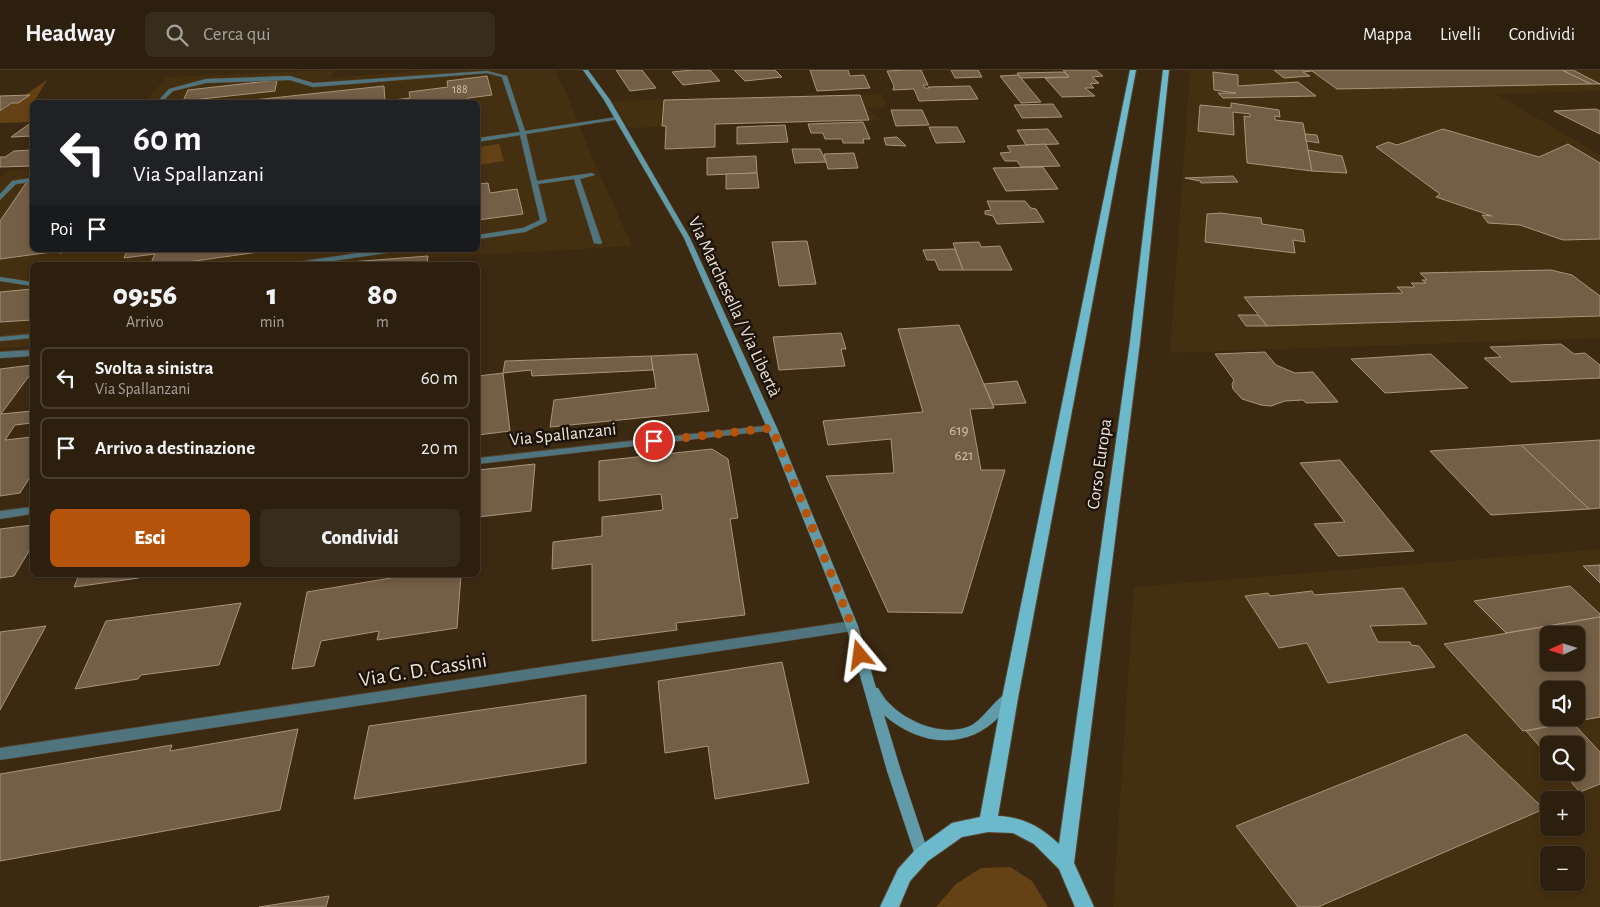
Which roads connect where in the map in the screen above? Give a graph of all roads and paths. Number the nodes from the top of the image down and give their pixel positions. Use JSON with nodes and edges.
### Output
{"nodes":[{"id":1,"x":586,"y":70,"type":"edge"},
{"id":2,"x":1133,"y":70,"type":"edge"},
{"id":3,"x":1166,"y":70,"type":"edge"},
{"id":4,"x":162,"y":100,"type":"edge"},
{"id":5,"x":617,"y":119,"type":"junction"},
{"id":6,"x":523,"y":134,"type":"junction"},
{"id":7,"x":480,"y":140,"type":"edge"},
{"id":8,"x":592,"y":175,"type":"dead end"},
{"id":9,"x":576,"y":177,"type":"junction"},
{"id":10,"x":30,"y":180,"type":"edge"},
{"id":11,"x":535,"y":183,"type":"junction"},
{"id":12,"x":0,"y":198,"type":"edge"},
{"id":13,"x":480,"y":238,"type":"edge"},
{"id":14,"x":598,"y":243,"type":"dead end"},
{"id":15,"x":379,"y":252,"type":"edge"},
{"id":16,"x":311,"y":262,"type":"edge"},
{"id":17,"x":0,"y":279,"type":"edge"},
{"id":18,"x":30,"y":284,"type":"edge"},
{"id":19,"x":30,"y":336,"type":"edge"},
{"id":20,"x":0,"y":339,"type":"edge"},
{"id":21,"x":30,"y":353,"type":"edge"},
{"id":22,"x":0,"y":355,"type":"edge"},
{"id":23,"x":772,"y":428,"type":"junction"},
{"id":24,"x":480,"y":461,"type":"edge"},
{"id":25,"x":30,"y":511,"type":"edge"},
{"id":26,"x":0,"y":515,"type":"edge"},
{"id":27,"x":852,"y":626,"type":"junction"},
{"id":28,"x":869,"y":684,"type":"junction"},
{"id":29,"x":1010,"y":698,"type":"junction"},
{"id":30,"x":0,"y":754,"type":"edge"},
{"id":31,"x":988,"y":824,"type":"junction"},
{"id":32,"x":922,"y":856,"type":"junction"},
{"id":33,"x":1065,"y":863,"type":"junction"},
{"id":34,"x":889,"y":907,"type":"edge"},
{"id":35,"x":1085,"y":907,"type":"edge"}],
"edges":[{"from":1,"to":5,"type":"street","name":"Via Marchesella / Via Libertà"},
{"from":2,"to":29,"type":"main road"},
{"from":3,"to":33,"type":"main road","name":"Corso Europa"},
{"from":4,"to":6,"type":"street"},
{"from":5,"to":6,"type":"street"},
{"from":5,"to":23,"type":"street","name":"Via Marchesella / Via Libertà"},
{"from":6,"to":7,"type":"street"},
{"from":6,"to":11,"type":"street"},
{"from":8,"to":9,"type":"street"},
{"from":9,"to":11,"type":"street"},
{"from":9,"to":14,"type":"street"},
{"from":10,"to":12,"type":"street"},
{"from":11,"to":13,"type":"street"},
{"from":15,"to":16,"type":"street"},
{"from":17,"to":18,"type":"street"},
{"from":19,"to":20,"type":"street"},
{"from":21,"to":22,"type":"street"},
{"from":23,"to":24,"type":"street","name":"Via Spallanzani"},
{"from":23,"to":27,"type":"street","name":"Via Marchesella / Via Libertà"},
{"from":25,"to":26,"type":"street"},
{"from":27,"to":28,"type":"street","name":"Via Marchesella / Via Libertà"},
{"from":27,"to":30,"type":"street","name":"Via G. D. Cassini"},
{"from":28,"to":29,"type":"street"},
{"from":28,"to":32,"type":"street","name":"Via Marchesella / Via Libertà"},
{"from":29,"to":31,"type":"main road"},
{"from":31,"to":32,"type":"main road"},
{"from":31,"to":33,"type":"main road"},
{"from":32,"to":34,"type":"main road"},
{"from":33,"to":35,"type":"main road"}]}
